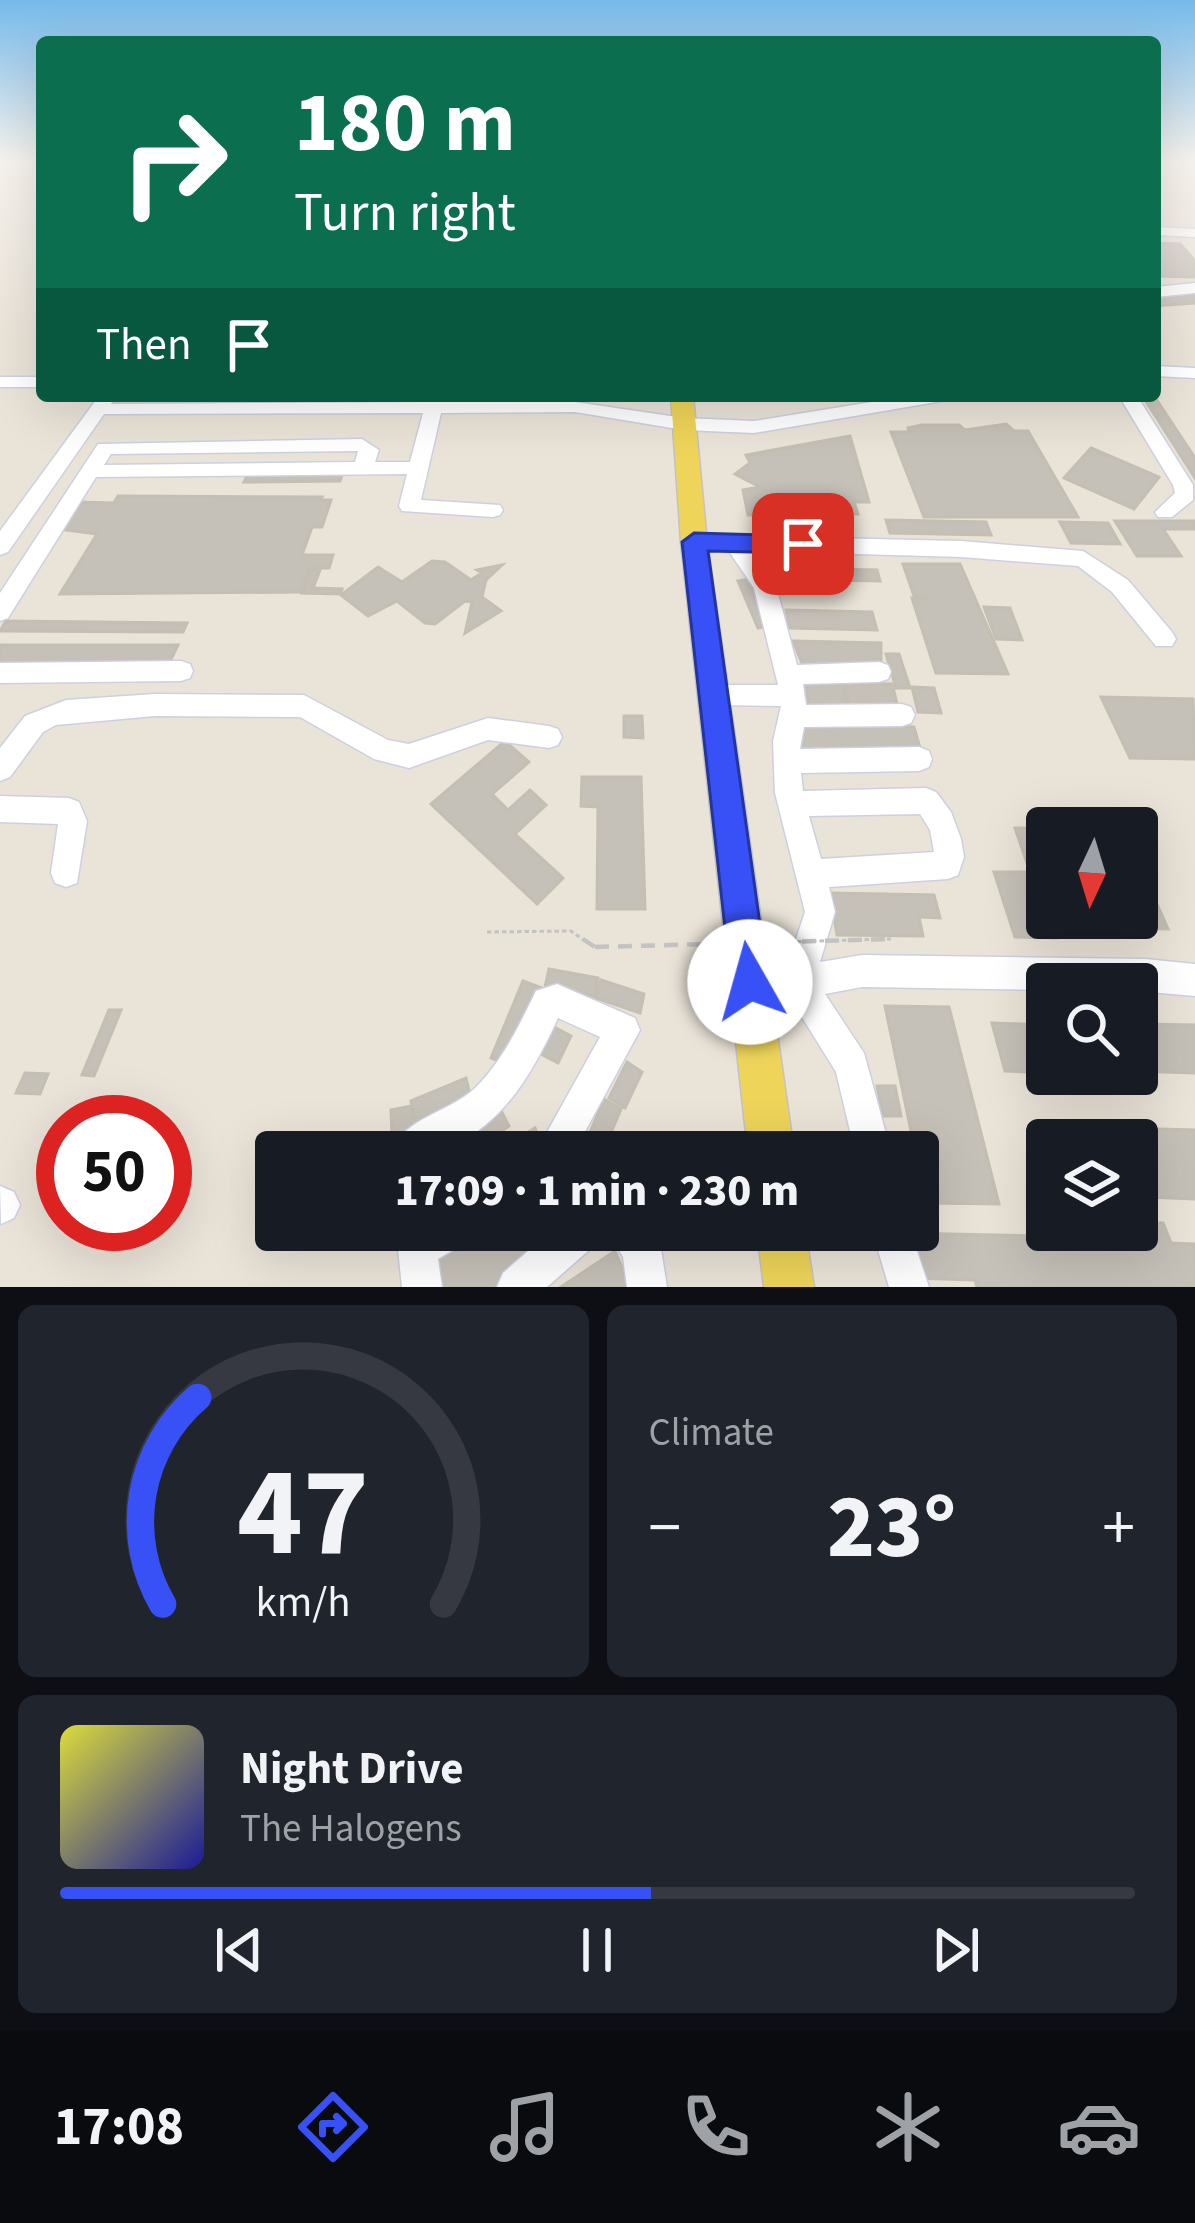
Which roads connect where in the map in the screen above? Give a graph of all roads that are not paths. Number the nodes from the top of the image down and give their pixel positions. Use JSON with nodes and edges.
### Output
{"nodes":[{"id":1,"x":1161,"y":231,"type":"edge"},
{"id":2,"x":1195,"y":233,"type":"edge"},
{"id":3,"x":1195,"y":288,"type":"edge"},
{"id":4,"x":1161,"y":291,"type":"edge"},
{"id":5,"x":1161,"y":371,"type":"edge"},
{"id":6,"x":1195,"y":373,"type":"edge"},
{"id":7,"x":0,"y":382,"type":"edge"},
{"id":8,"x":36,"y":382,"type":"edge"},
{"id":9,"x":1161,"y":386,"type":"edge"},
{"id":10,"x":1195,"y":388,"type":"edge"},
{"id":11,"x":435,"y":402,"type":"edge"},
{"id":12,"x":899,"y":402,"type":"edge"},
{"id":13,"x":1132,"y":402,"type":"edge"},
{"id":14,"x":103,"y":403,"type":"edge"},
{"id":15,"x":683,"y":410,"type":"edge"},
{"id":16,"x":417,"y":468,"type":"junction"},
{"id":17,"x":493,"y":510,"type":"dead end"},
{"id":18,"x":1165,"y":512,"type":"dead end"},
{"id":19,"x":4,"y":536,"type":"edge"},
{"id":20,"x":694,"y":542,"type":"junction"},
{"id":21,"x":734,"y":543,"type":"junction"},
{"id":22,"x":0,"y":612,"type":"edge"},
{"id":23,"x":1164,"y":639,"type":"dead end"},
{"id":24,"x":181,"y":671,"type":"dead end"},
{"id":25,"x":879,"y":672,"type":"dead end"},
{"id":26,"x":0,"y":673,"type":"edge"},
{"id":27,"x":716,"y":694,"type":"junction"},
{"id":28,"x":791,"y":695,"type":"junction"},
{"id":29,"x":902,"y":715,"type":"dead end"},
{"id":30,"x":549,"y":737,"type":"dead end"},
{"id":31,"x":919,"y":759,"type":"dead end"},
{"id":32,"x":787,"y":761,"type":"junction"},
{"id":33,"x":0,"y":769,"type":"edge"},
{"id":34,"x":792,"y":804,"type":"junction"},
{"id":35,"x":0,"y":809,"type":"edge"},
{"id":36,"x":66,"y":873,"type":"dead end"},
{"id":37,"x":812,"y":874,"type":"junction"},
{"id":38,"x":1195,"y":980,"type":"edge"},
{"id":39,"x":750,"y":982,"type":"junction"},
{"id":40,"x":798,"y":982,"type":"junction"},
{"id":41,"x":439,"y":1131,"type":"edge"},
{"id":42,"x":570,"y":1131,"type":"edge"},
{"id":43,"x":768,"y":1131,"type":"edge"},
{"id":44,"x":868,"y":1131,"type":"edge"},
{"id":45,"x":558,"y":1251,"type":"edge"},
{"id":46,"x":641,"y":1251,"type":"edge"},
{"id":47,"x":784,"y":1251,"type":"edge"},
{"id":48,"x":898,"y":1251,"type":"edge"},
{"id":49,"x":517,"y":1287,"type":"edge"},
{"id":50,"x":646,"y":1287,"type":"edge"},
{"id":51,"x":788,"y":1287,"type":"edge"},
{"id":52,"x":909,"y":1287,"type":"edge"}],
"edges":[{"from":1,"to":2,"type":"street"},
{"from":3,"to":4,"type":"street"},
{"from":5,"to":6,"type":"street"},
{"from":7,"to":8,"type":"street"},
{"from":9,"to":10,"type":"street"},
{"from":11,"to":14,"type":"street"},
{"from":11,"to":15,"type":"street"},
{"from":11,"to":16,"type":"street"},
{"from":12,"to":15,"type":"street"},
{"from":13,"to":18,"type":"street"},
{"from":14,"to":19,"type":"street"},
{"from":15,"to":20,"type":"main road"},
{"from":16,"to":17,"type":"street"},
{"from":16,"to":22,"type":"street"},
{"from":20,"to":21,"type":"street"},
{"from":20,"to":27,"type":"main road"},
{"from":21,"to":23,"type":"street"},
{"from":21,"to":28,"type":"street"},
{"from":24,"to":26,"type":"street"},
{"from":25,"to":28,"type":"street"},
{"from":27,"to":28,"type":"street"},
{"from":27,"to":39,"type":"main road"},
{"from":28,"to":29,"type":"street"},
{"from":28,"to":32,"type":"street"},
{"from":30,"to":33,"type":"street"},
{"from":31,"to":32,"type":"street"},
{"from":32,"to":34,"type":"street"},
{"from":34,"to":37,"type":"street"},
{"from":34,"to":37,"type":"street"},
{"from":35,"to":36,"type":"street"},
{"from":37,"to":40,"type":"street"},
{"from":38,"to":40,"type":"street"},
{"from":39,"to":40,"type":"street"},
{"from":39,"to":43,"type":"main road"},
{"from":40,"to":44,"type":"street"},
{"from":41,"to":42,"type":"street"},
{"from":45,"to":49,"type":"street"},
{"from":46,"to":50,"type":"street"},
{"from":47,"to":51,"type":"main road"},
{"from":48,"to":52,"type":"street"}]}
